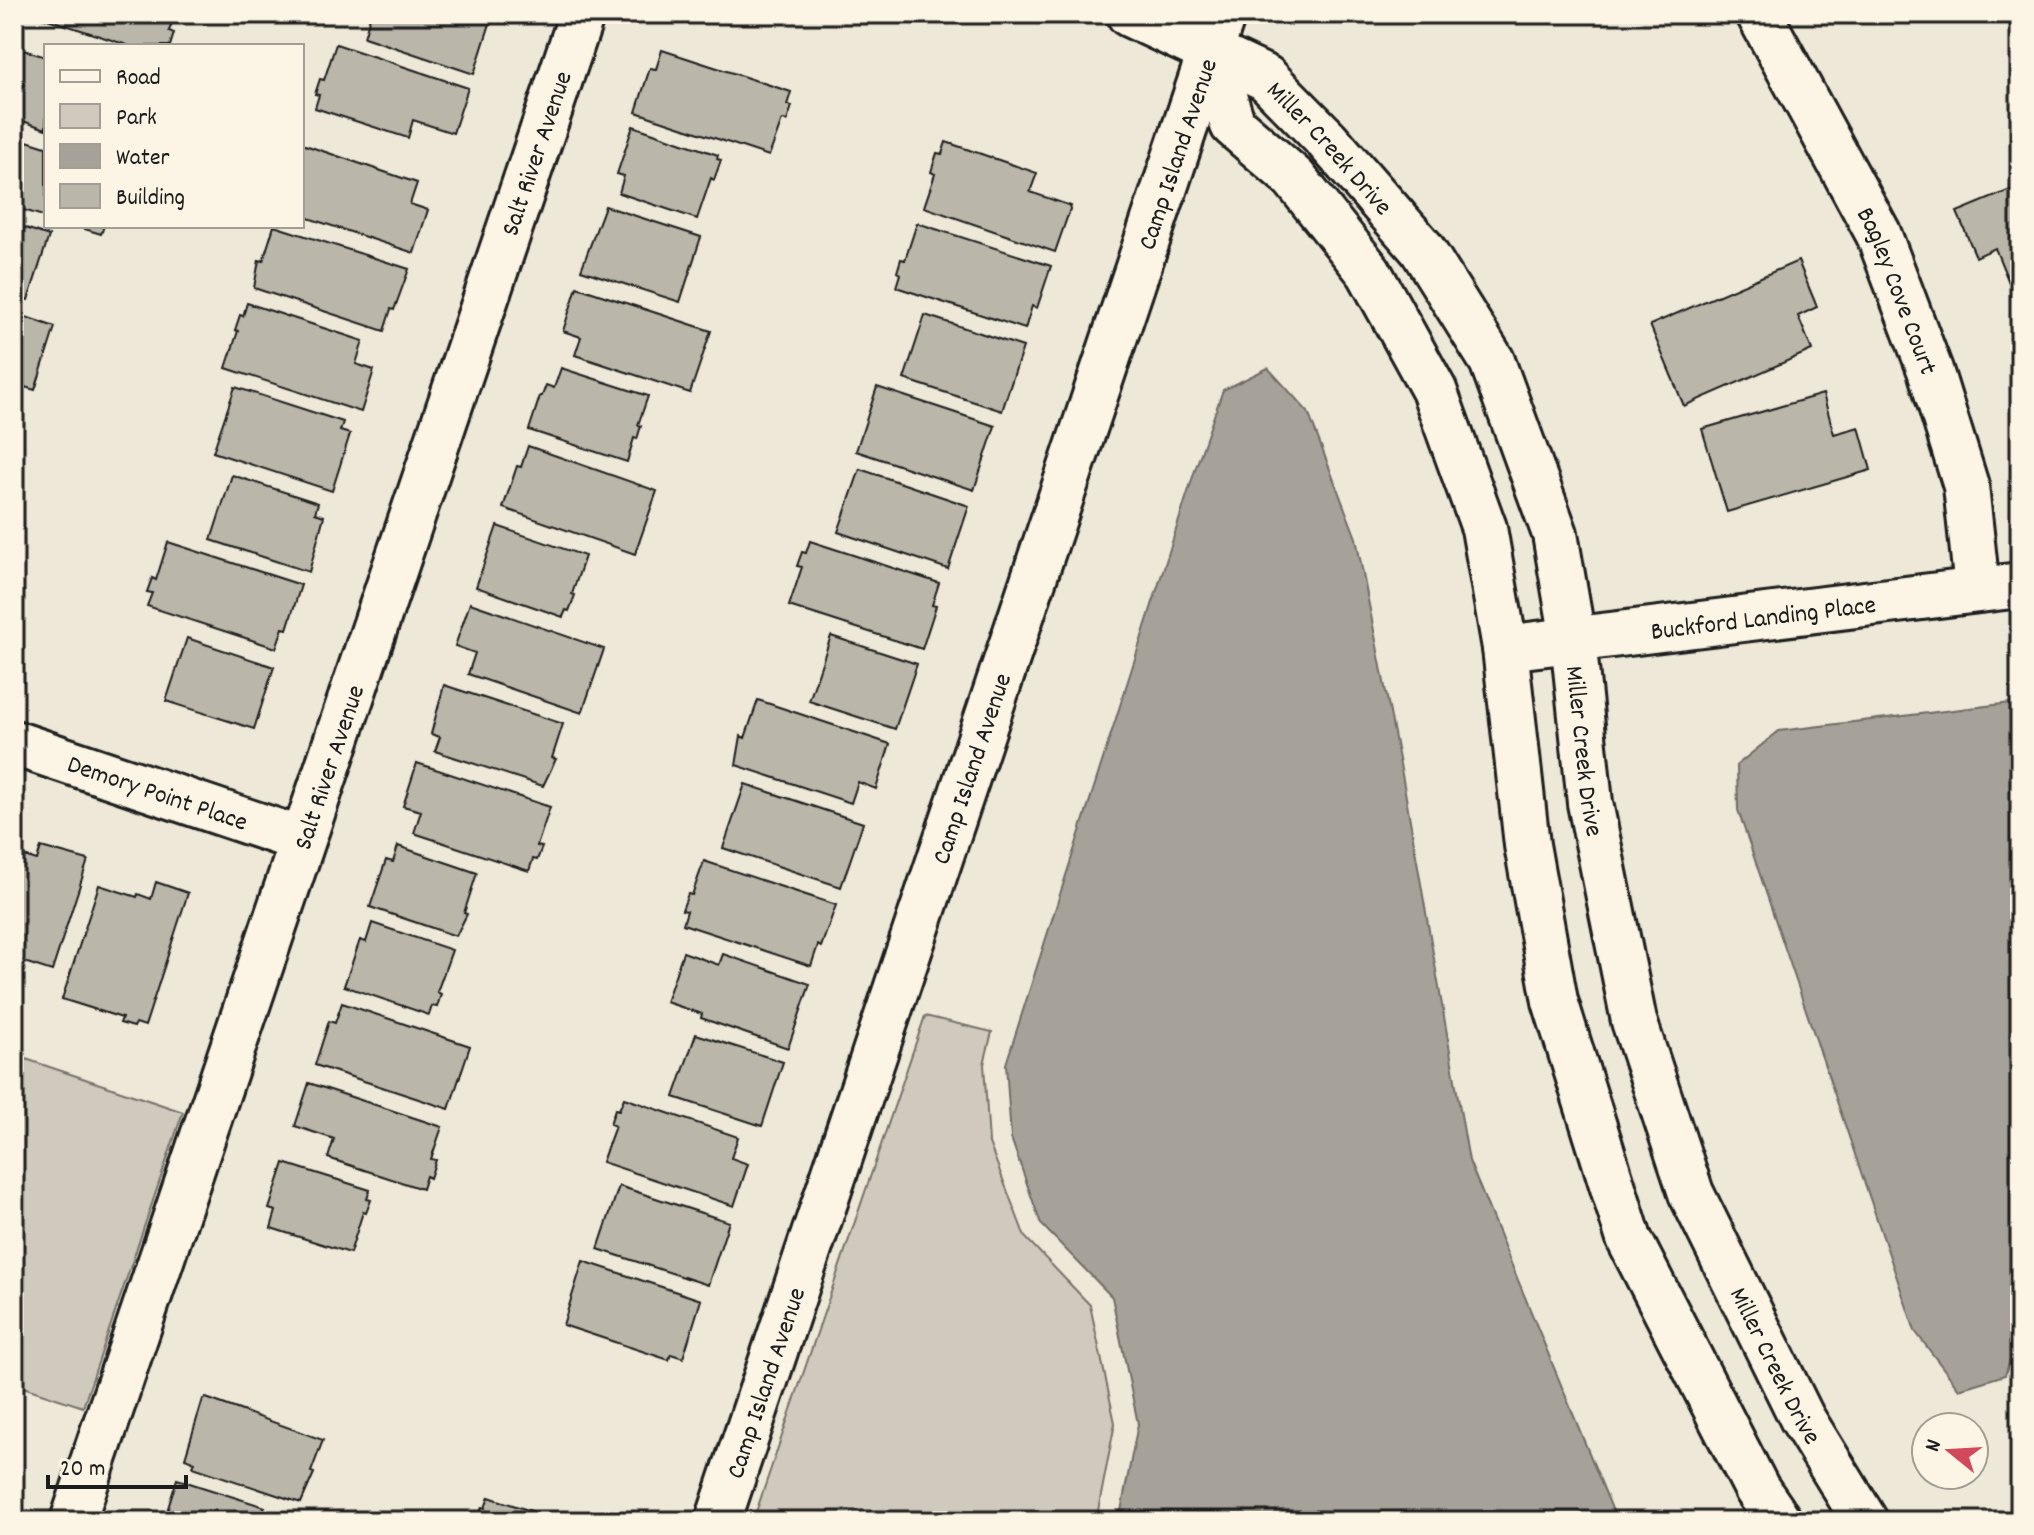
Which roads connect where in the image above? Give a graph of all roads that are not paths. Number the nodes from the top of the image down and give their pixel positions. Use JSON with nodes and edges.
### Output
{"nodes":[{"id":1,"x":582,"y":14,"type":"edge"},
{"id":2,"x":1129,"y":14,"type":"edge"},
{"id":3,"x":1759,"y":14,"type":"edge"},
{"id":4,"x":1217,"y":34,"type":"edge"},
{"id":5,"x":2020,"y":585,"type":"edge"},
{"id":6,"x":1977,"y":589,"type":"junction"},
{"id":7,"x":1573,"y":639,"type":"junction"},
{"id":8,"x":1505,"y":648,"type":"junction"},
{"id":9,"x":14,"y":743,"type":"edge"},
{"id":10,"x":302,"y":840,"type":"junction"},
{"id":11,"x":73,"y":1521,"type":"edge"},
{"id":12,"x":718,"y":1521,"type":"edge"},
{"id":13,"x":1779,"y":1521,"type":"edge"},
{"id":14,"x":1865,"y":1521,"type":"edge"}],
"edges":[{"from":1,"to":10,"type":"street","name":"Salt River Avenue"},
{"from":2,"to":4,"type":"street","name":"Miller Creek Drive"},
{"from":3,"to":6,"type":"street","name":"Bagley Cove Court"},
{"from":4,"to":7,"type":"street","name":"Miller Creek Drive"},
{"from":4,"to":8,"type":"street","name":"Miller Creek Drive"},
{"from":4,"to":12,"type":"street","name":"Camp Island Avenue"},
{"from":5,"to":6,"type":"street","name":"Buckford Landing Place"},
{"from":6,"to":7,"type":"street","name":"Buckford Landing Place"},
{"from":7,"to":8,"type":"street","name":"Buckford Landing Place"},
{"from":7,"to":14,"type":"street","name":"Miller Creek Drive"},
{"from":8,"to":13,"type":"street","name":"Miller Creek Drive"},
{"from":9,"to":10,"type":"street","name":"Demory Point Place"},
{"from":10,"to":11,"type":"street","name":"Salt River Avenue"}]}
